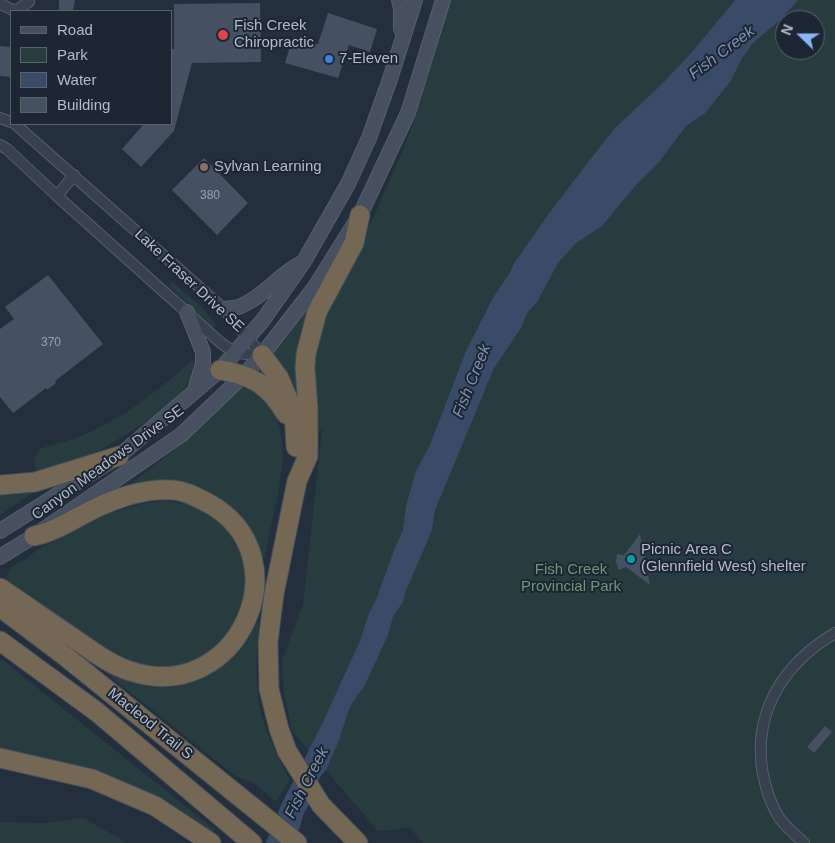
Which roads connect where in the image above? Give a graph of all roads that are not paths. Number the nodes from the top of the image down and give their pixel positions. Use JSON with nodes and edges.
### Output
{"nodes":[{"id":1,"x":399,"y":0,"type":"edge"},
{"id":2,"x":415,"y":0,"type":"edge"},
{"id":3,"x":443,"y":0,"type":"edge"},
{"id":4,"x":29,"y":2,"type":"dead end"},
{"id":5,"x":0,"y":4,"type":"edge"},
{"id":6,"x":13,"y":10,"type":"edge"},
{"id":7,"x":17,"y":10,"type":"edge"},
{"id":8,"x":402,"y":40,"type":"junction"},
{"id":9,"x":16,"y":125,"type":"edge"},
{"id":10,"x":0,"y":145,"type":"edge"},
{"id":11,"x":74,"y":175,"type":"junction"},
{"id":12,"x":57,"y":196,"type":"junction"},
{"id":13,"x":360,"y":215,"type":"junction"},
{"id":14,"x":303,"y":263,"type":"junction"},
{"id":15,"x":224,"y":309,"type":"junction"},
{"id":16,"x":187,"y":312,"type":"junction"},
{"id":17,"x":248,"y":337,"type":"junction"},
{"id":18,"x":235,"y":353,"type":"junction"},
{"id":19,"x":262,"y":355,"type":"junction"},
{"id":20,"x":220,"y":370,"type":"junction"},
{"id":21,"x":243,"y":376,"type":"junction"},
{"id":22,"x":195,"y":390,"type":"junction"},
{"id":23,"x":295,"y":430,"type":"junction"},
{"id":24,"x":119,"y":456,"type":"junction"},
{"id":25,"x":297,"y":481,"type":"junction"},
{"id":26,"x":0,"y":485,"type":"edge"},
{"id":27,"x":0,"y":531,"type":"edge"},
{"id":28,"x":34,"y":536,"type":"junction"},
{"id":29,"x":0,"y":557,"type":"edge"},
{"id":30,"x":0,"y":588,"type":"edge"},
{"id":31,"x":0,"y":607,"type":"edge"},
{"id":32,"x":835,"y":633,"type":"edge"},
{"id":33,"x":0,"y":641,"type":"edge"},
{"id":34,"x":0,"y":758,"type":"edge"},
{"id":35,"x":211,"y":843,"type":"edge"},
{"id":36,"x":252,"y":843,"type":"edge"},
{"id":37,"x":297,"y":843,"type":"edge"},
{"id":38,"x":358,"y":843,"type":"edge"},
{"id":39,"x":804,"y":843,"type":"edge"}],
"edges":[{"from":1,"to":8,"type":"main road"},
{"from":2,"to":8,"type":"main road","name":"Canyon Meadows Drive SE"},
{"from":3,"to":13,"type":"main road","name":"Canyon Meadows Drive SE"},
{"from":4,"to":7,"type":"street"},
{"from":5,"to":6,"type":"street"},
{"from":8,"to":14,"type":"main road","name":"Canyon Meadows Drive SE"},
{"from":9,"to":11,"type":"street","name":"Lake Fraser Drive SE"},
{"from":10,"to":12,"type":"street","name":"Lake Fraser Drive SE"},
{"from":11,"to":12,"type":"street"},
{"from":11,"to":15,"type":"street","name":"Lake Fraser Drive SE"},
{"from":12,"to":16,"type":"street","name":"Lake Fraser Drive SE"},
{"from":13,"to":19,"type":"main road","name":"Canyon Meadows Drive SE"},
{"from":13,"to":25,"type":"highway"},
{"from":14,"to":15,"type":"main road"},
{"from":14,"to":17,"type":"main road","name":"Canyon Meadows Drive SE"},
{"from":15,"to":17,"type":"street","name":"Lake Fraser Drive SE"},
{"from":16,"to":18,"type":"street","name":"Lake Fraser Drive SE"},
{"from":16,"to":22,"type":"main road"},
{"from":17,"to":18,"type":"main road","name":"Canyon Meadows Drive SE"},
{"from":17,"to":19,"type":"street","name":"Lake Fraser Drive SE"},
{"from":18,"to":19,"type":"street","name":"Lake Fraser Drive SE"},
{"from":18,"to":20,"type":"main road","name":"Canyon Meadows Drive SE"},
{"from":19,"to":21,"type":"main road","name":"Canyon Meadows Drive SE"},
{"from":19,"to":23,"type":"highway"},
{"from":20,"to":21,"type":"highway"},
{"from":20,"to":22,"type":"main road","name":"Canyon Meadows Drive SE"},
{"from":21,"to":23,"type":"highway"},
{"from":21,"to":28,"type":"main road","name":"Canyon Meadows Drive SE"},
{"from":22,"to":24,"type":"main road","name":"Canyon Meadows Drive SE"},
{"from":23,"to":25,"type":"highway"},
{"from":24,"to":26,"type":"highway"},
{"from":24,"to":27,"type":"main road","name":"Canyon Meadows Drive SE"},
{"from":25,"to":38,"type":"highway"},
{"from":28,"to":29,"type":"main road","name":"Canyon Meadows Drive SE"},
{"from":28,"to":30,"type":"highway"},
{"from":31,"to":37,"type":"highway","name":"Macleod Trail S"},
{"from":32,"to":39,"type":"street"},
{"from":33,"to":36,"type":"highway","name":"Macleod Trail S"},
{"from":34,"to":35,"type":"highway"}]}
